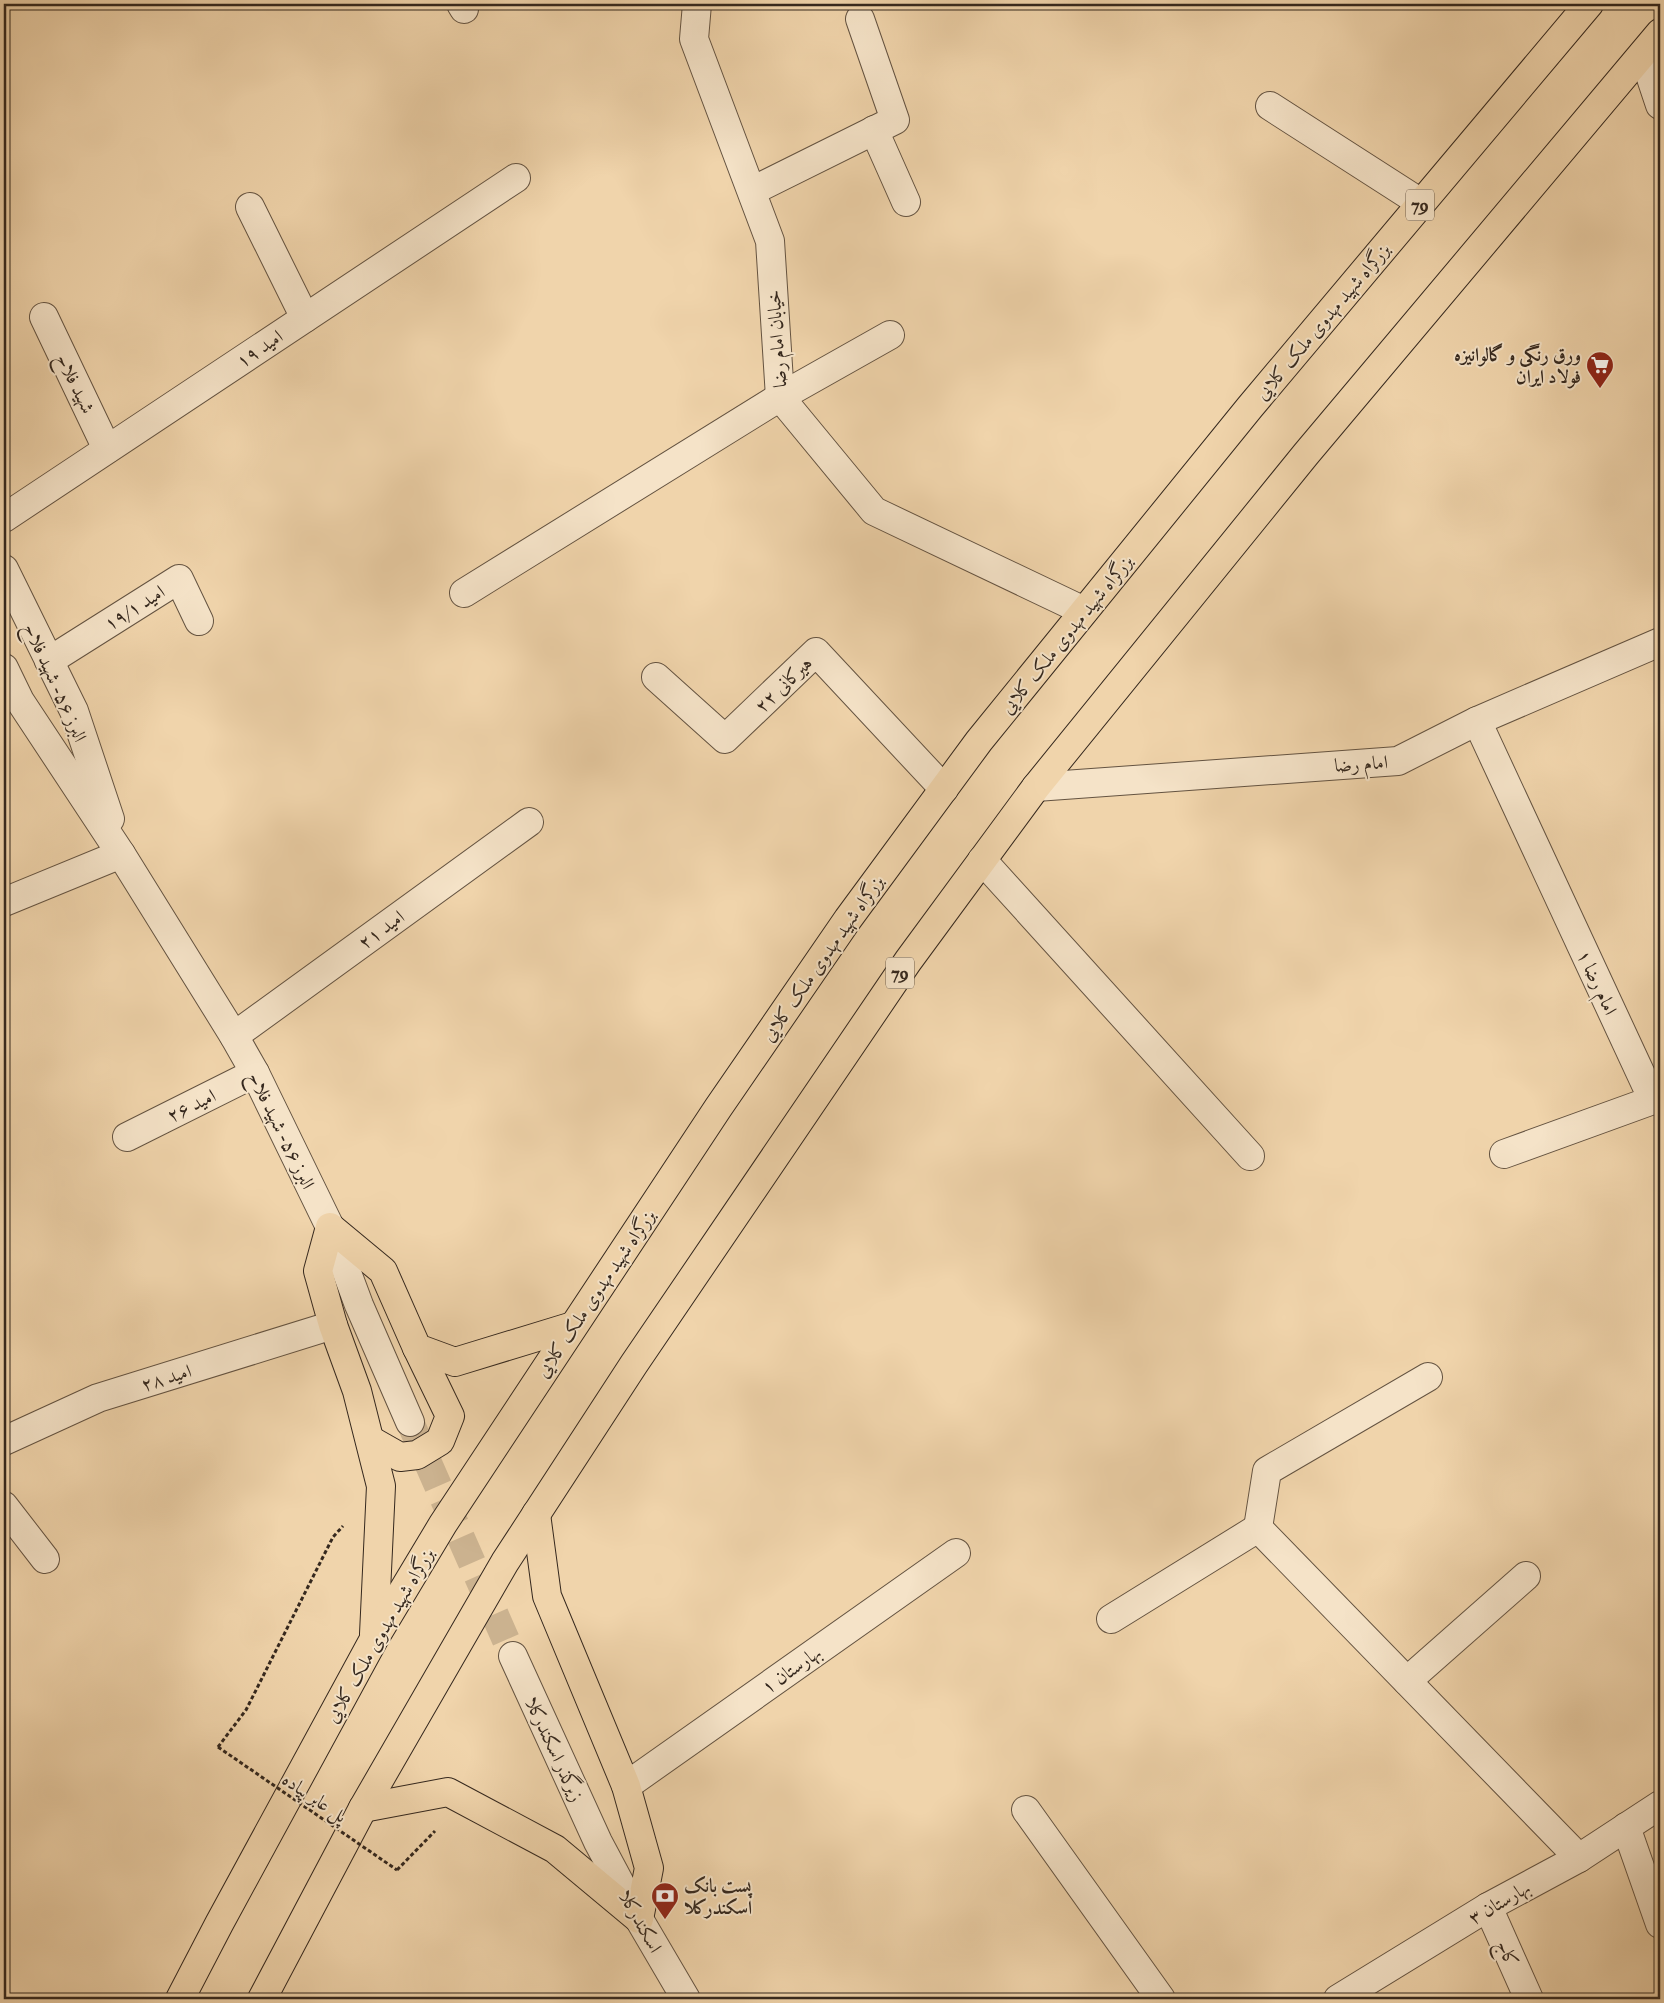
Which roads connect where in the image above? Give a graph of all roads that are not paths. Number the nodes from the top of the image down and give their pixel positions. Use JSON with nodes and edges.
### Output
{"nodes":[{"id":1,"x":697,"y":4,"type":"edge"},
{"id":2,"x":1589,"y":4,"type":"edge"},
{"id":3,"x":860,"y":19,"type":"dead end"},
{"id":4,"x":1660,"y":33,"type":"edge"},
{"id":5,"x":1643,"y":54,"type":"junction"},
{"id":6,"x":1660,"y":105,"type":"edge"},
{"id":7,"x":1270,"y":106,"type":"dead end"},
{"id":8,"x":874,"y":130,"type":"junction"},
{"id":9,"x":516,"y":178,"type":"dead end"},
{"id":10,"x":752,"y":191,"type":"junction"},
{"id":11,"x":906,"y":202,"type":"dead end"},
{"id":12,"x":1421,"y":203,"type":"junction"},
{"id":13,"x":250,"y":208,"type":"dead end"},
{"id":14,"x":44,"y":317,"type":"dead end"},
{"id":15,"x":305,"y":318,"type":"junction"},
{"id":16,"x":890,"y":335,"type":"dead end"},
{"id":17,"x":780,"y":397,"type":"junction"},
{"id":18,"x":107,"y":448,"type":"junction"},
{"id":19,"x":4,"y":518,"type":"edge"},
{"id":20,"x":4,"y":569,"type":"edge"},
{"id":21,"x":464,"y":593,"type":"dead end"},
{"id":22,"x":1084,"y":611,"type":"junction"},
{"id":23,"x":199,"y":621,"type":"dead end"},
{"id":24,"x":1660,"y":642,"type":"edge"},
{"id":25,"x":49,"y":661,"type":"junction"},
{"id":26,"x":4,"y":668,"type":"edge"},
{"id":27,"x":656,"y":677,"type":"dead end"},
{"id":28,"x":1477,"y":721,"type":"junction"},
{"id":29,"x":1036,"y":786,"type":"junction"},
{"id":30,"x":944,"y":789,"type":"junction"},
{"id":31,"x":529,"y":822,"type":"dead end"},
{"id":32,"x":121,"y":854,"type":"junction"},
{"id":33,"x":982,"y":860,"type":"junction"},
{"id":34,"x":4,"y":902,"type":"edge"},
{"id":35,"x":234,"y":1036,"type":"junction"},
{"id":36,"x":255,"y":1074,"type":"junction"},
{"id":37,"x":1657,"y":1096,"type":"edge"},
{"id":38,"x":127,"y":1137,"type":"dead end"},
{"id":39,"x":1504,"y":1154,"type":"dead end"},
{"id":40,"x":1250,"y":1156,"type":"dead end"},
{"id":41,"x":330,"y":1227,"type":"junction"},
{"id":42,"x":333,"y":1325,"type":"junction"},
{"id":43,"x":573,"y":1326,"type":"junction"},
{"id":44,"x":418,"y":1348,"type":"junction"},
{"id":45,"x":1428,"y":1377,"type":"dead end"},
{"id":46,"x":410,"y":1422,"type":"tunnel mouth"},
{"id":47,"x":370,"y":1440,"type":"junction"},
{"id":48,"x":4,"y":1441,"type":"edge"},
{"id":49,"x":4,"y":1506,"type":"edge"},
{"id":50,"x":536,"y":1514,"type":"junction"},
{"id":51,"x":1258,"y":1528,"type":"junction"},
{"id":52,"x":956,"y":1553,"type":"dead end"},
{"id":53,"x":45,"y":1559,"type":"dead end"},
{"id":54,"x":1526,"y":1576,"type":"dead end"},
{"id":55,"x":1110,"y":1619,"type":"dead end"},
{"id":56,"x":374,"y":1639,"type":"junction"},
{"id":57,"x":513,"y":1656,"type":"tunnel mouth"},
{"id":58,"x":1407,"y":1681,"type":"junction"},
{"id":59,"x":626,"y":1786,"type":"junction"},
{"id":60,"x":1660,"y":1805,"type":"edge"},
{"id":61,"x":363,"y":1808,"type":"junction"},
{"id":62,"x":1026,"y":1810,"type":"dead end"},
{"id":63,"x":1626,"y":1827,"type":"junction"},
{"id":64,"x":598,"y":1842,"type":"joint"},
{"id":65,"x":1579,"y":1858,"type":"junction"},
{"id":66,"x":1488,"y":1907,"type":"junction"},
{"id":67,"x":639,"y":1919,"type":"junction"},
{"id":68,"x":1660,"y":1924,"type":"edge"},
{"id":69,"x":180,"y":1999,"type":"edge"},
{"id":70,"x":262,"y":1999,"type":"edge"},
{"id":71,"x":686,"y":1999,"type":"edge"},
{"id":72,"x":1161,"y":1999,"type":"edge"},
{"id":73,"x":1338,"y":1999,"type":"edge"},
{"id":74,"x":1529,"y":1999,"type":"edge"}],
"edges":[{"from":1,"to":10,"type":"street","name":"خیابان امام رضا"},
{"from":2,"to":12,"type":"highway","name":"بزرگراه شهید مهدوی ملک کلایی","number":"79"},
{"from":3,"to":8,"type":"street"},
{"from":4,"to":5,"type":"highway","number":"79"},
{"from":5,"to":6,"type":"street"},
{"from":5,"to":29,"type":"highway","number":"79"},
{"from":7,"to":12,"type":"street"},
{"from":8,"to":10,"type":"street"},
{"from":8,"to":11,"type":"street"},
{"from":9,"to":15,"type":"street","name":"امید ۱۹"},
{"from":10,"to":17,"type":"street","name":"خیابان امام رضا"},
{"from":12,"to":22,"type":"highway","name":"بزرگراه شهید مهدوی ملک کلایی","number":"79"},
{"from":13,"to":15,"type":"street"},
{"from":14,"to":18,"type":"street","name":"شهید فلاح"},
{"from":15,"to":18,"type":"street","name":"امید ۱۹"},
{"from":16,"to":17,"type":"street"},
{"from":17,"to":21,"type":"street"},
{"from":17,"to":22,"type":"street","name":"خیابان امام رضا"},
{"from":18,"to":19,"type":"street","name":"امید ۱۹"},
{"from":20,"to":25,"type":"street","name":"البرز ۵۶- شهید فلاح"},
{"from":22,"to":30,"type":"highway","name":"بزرگراه شهید مهدوی ملک کلایی","number":"79"},
{"from":23,"to":25,"type":"street","name":"امید ۱۹/۱"},
{"from":24,"to":28,"type":"street","name":"امام رضا"},
{"from":25,"to":32,"type":"street","name":"البرز ۵۶- شهید فلاح"},
{"from":26,"to":32,"type":"street","name":"البرز ۵۶- شهید فلاح"},
{"from":27,"to":30,"type":"street","name":"هیرکانی ۲۲"},
{"from":28,"to":29,"type":"street","name":"امام رضا"},
{"from":28,"to":37,"type":"street","name":"امام رضا ۱"},
{"from":29,"to":33,"type":"highway","number":"79"},
{"from":30,"to":43,"type":"highway","name":"بزرگراه شهید مهدوی ملک کلایی","number":"79"},
{"from":31,"to":35,"type":"street","name":"امید ۲۱"},
{"from":32,"to":34,"type":"street"},
{"from":32,"to":35,"type":"street","name":"البرز ۵۶- شهید فلاح"},
{"from":33,"to":40,"type":"street"},
{"from":33,"to":50,"type":"highway","number":"79"},
{"from":35,"to":36,"type":"street","name":"البرز ۵۶- شهید فلاح"},
{"from":36,"to":38,"type":"street","name":"امید ۲۶"},
{"from":36,"to":41,"type":"street","name":"البرز ۵۶- شهید فلاح"},
{"from":37,"to":39,"type":"street","name":"امام رضا ۱"},
{"from":41,"to":42,"type":"highway"},
{"from":41,"to":44,"type":"highway"},
{"from":41,"to":46,"type":"street","name":"البرز ۵۶- شهید فلاح"},
{"from":42,"to":47,"type":"highway"},
{"from":42,"to":48,"type":"street","name":"امید ۲۸"},
{"from":43,"to":44,"type":"highway"},
{"from":43,"to":56,"type":"highway","name":"بزرگراه شهید مهدوی ملک کلایی","number":"79"},
{"from":44,"to":47,"type":"highway"},
{"from":45,"to":51,"type":"street"},
{"from":47,"to":56,"type":"highway"},
{"from":49,"to":53,"type":"street"},
{"from":50,"to":59,"type":"highway"},
{"from":50,"to":61,"type":"highway","number":"79"},
{"from":51,"to":55,"type":"street"},
{"from":51,"to":58,"type":"street"},
{"from":52,"to":59,"type":"street","name":"بهارستان ۱"},
{"from":54,"to":58,"type":"street"},
{"from":56,"to":69,"type":"highway","name":"بزرگراه شهید مهدوی ملک کلایی","number":"79"},
{"from":57,"to":64,"type":"street","name":"زیرگذر اسکندرکلا"},
{"from":58,"to":65,"type":"street"},
{"from":59,"to":67,"type":"highway"},
{"from":60,"to":63,"type":"street","name":"بهارستان ۳"},
{"from":61,"to":67,"type":"highway"},
{"from":61,"to":70,"type":"highway","number":"79"},
{"from":62,"to":72,"type":"street"},
{"from":63,"to":65,"type":"street","name":"بهارستان ۳"},
{"from":63,"to":68,"type":"street"},
{"from":64,"to":67,"type":"street","name":"اسکندرکلا"},
{"from":65,"to":66,"type":"street","name":"بهارستان ۳"},
{"from":66,"to":73,"type":"street","name":"بهارستان ۳"},
{"from":66,"to":74,"type":"street","name":"کاج"},
{"from":67,"to":71,"type":"street","name":"اسکندرکلا"}]}
